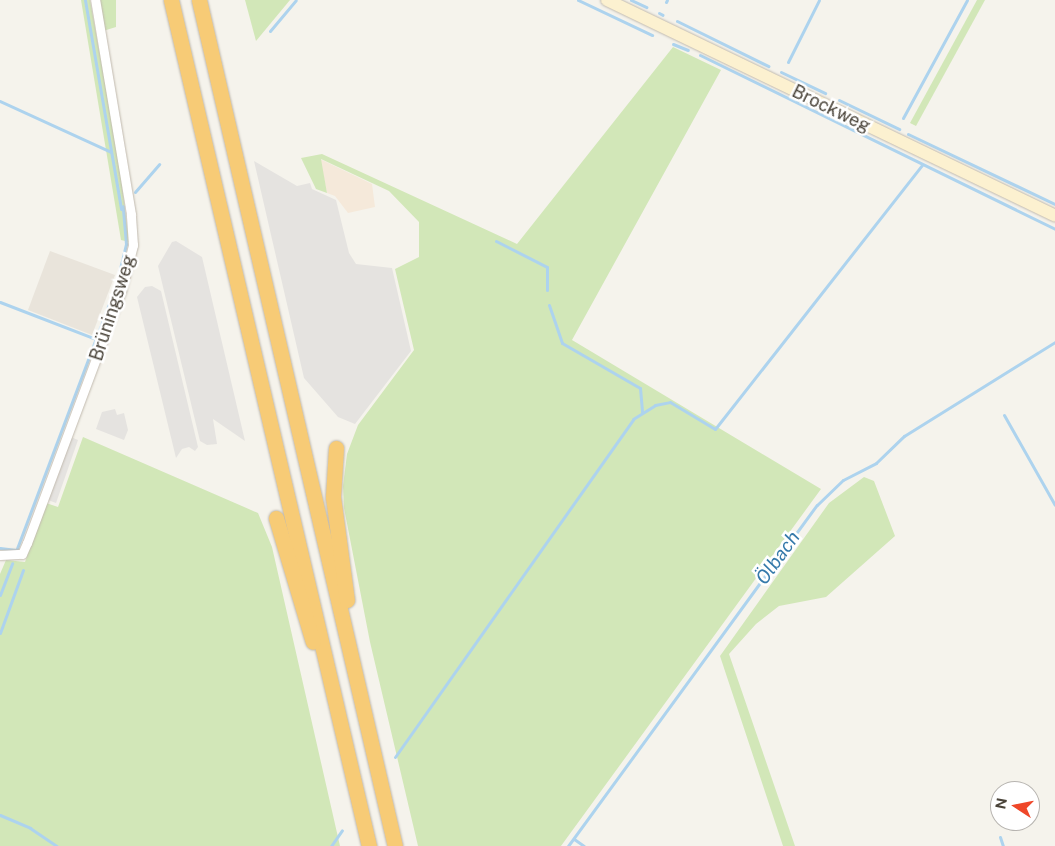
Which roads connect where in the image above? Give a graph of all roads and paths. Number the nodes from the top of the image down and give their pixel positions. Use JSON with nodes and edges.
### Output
{"nodes":[{"id":1,"x":94,"y":0,"type":"edge"},
{"id":2,"x":171,"y":0,"type":"edge"},
{"id":3,"x":199,"y":0,"type":"edge"},
{"id":4,"x":607,"y":0,"type":"edge"},
{"id":5,"x":1055,"y":216,"type":"edge"},
{"id":6,"x":336,"y":448,"type":"dead end"},
{"id":7,"x":276,"y":518,"type":"dead end"},
{"id":8,"x":0,"y":555,"type":"edge"},
{"id":9,"x":354,"y":669,"type":"junction"},
{"id":10,"x":329,"y":675,"type":"junction"},
{"id":11,"x":369,"y":846,"type":"edge"},
{"id":12,"x":395,"y":846,"type":"edge"}],
"edges":[{"from":1,"to":8,"type":"street","name":"Brüningsweg"},
{"from":2,"to":10,"type":"highway"},
{"from":3,"to":9,"type":"highway"},
{"from":4,"to":5,"type":"street","name":"Brockweg"},
{"from":6,"to":9,"type":"highway"},
{"from":7,"to":10,"type":"highway"},
{"from":9,"to":12,"type":"highway"},
{"from":10,"to":11,"type":"highway"}]}
